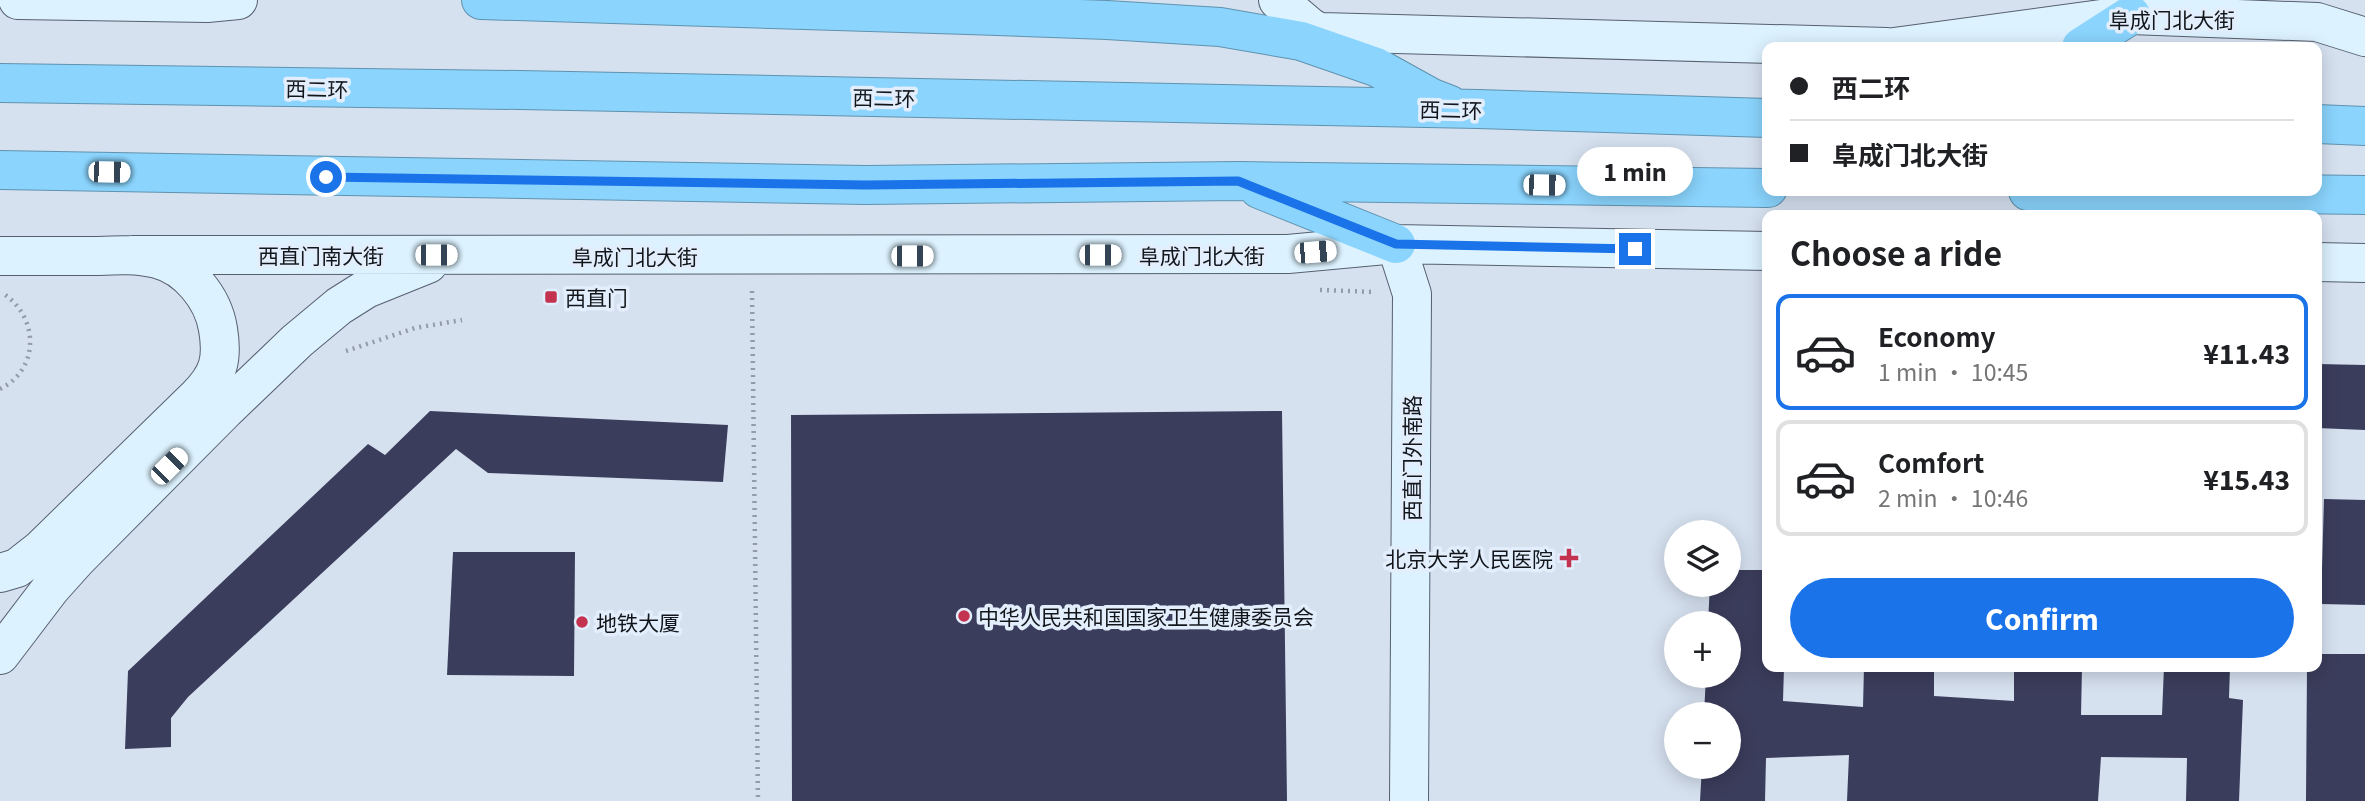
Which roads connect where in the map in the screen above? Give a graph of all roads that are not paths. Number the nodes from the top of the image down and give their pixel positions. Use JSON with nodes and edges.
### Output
{"nodes":[{"id":1,"x":18,"y":0,"type":"edge"},
{"id":2,"x":238,"y":0,"type":"edge"},
{"id":3,"x":481,"y":0,"type":"edge"},
{"id":4,"x":1278,"y":0,"type":"edge"},
{"id":5,"x":199,"y":1,"type":"edge"},
{"id":6,"x":2131,"y":15,"type":"junction"},
{"id":7,"x":1319,"y":16,"type":"edge"},
{"id":8,"x":1242,"y":29,"type":"junction"},
{"id":9,"x":2365,"y":37,"type":"edge"},
{"id":10,"x":1795,"y":42,"type":"edge"},
{"id":11,"x":1931,"y":42,"type":"edge"},
{"id":12,"x":2089,"y":42,"type":"edge"},
{"id":13,"x":1347,"y":58,"type":"junction"},
{"id":14,"x":0,"y":83,"type":"edge"},
{"id":15,"x":1478,"y":109,"type":"junction"},
{"id":16,"x":1762,"y":118,"type":"edge"},
{"id":17,"x":2322,"y":124,"type":"edge"},
{"id":18,"x":2365,"y":126,"type":"edge"},
{"id":19,"x":0,"y":170,"type":"edge"},
{"id":20,"x":1238,"y":181,"type":"junction"},
{"id":21,"x":1762,"y":188,"type":"edge"},
{"id":22,"x":2322,"y":194,"type":"edge"},
{"id":23,"x":2365,"y":195,"type":"edge"},
{"id":24,"x":1396,"y":244,"type":"junction"},
{"id":25,"x":1762,"y":251,"type":"edge"},
{"id":26,"x":133,"y":255,"type":"junction"},
{"id":27,"x":464,"y":255,"type":"junction"},
{"id":28,"x":552,"y":256,"type":"joint"},
{"id":29,"x":0,"y":257,"type":"edge"},
{"id":30,"x":2322,"y":262,"type":"edge"},
{"id":31,"x":2365,"y":263,"type":"edge"},
{"id":32,"x":0,"y":573,"type":"edge"},
{"id":33,"x":0,"y":655,"type":"edge"},
{"id":34,"x":1409,"y":801,"type":"edge"}],
"edges":[{"from":1,"to":5,"type":"street"},
{"from":2,"to":5,"type":"street"},
{"from":3,"to":8,"type":"highway"},
{"from":4,"to":7,"type":"street"},
{"from":6,"to":9,"type":"street","name":"阜成门北大街"},
{"from":6,"to":11,"type":"street","name":"阜成门北大街"},
{"from":6,"to":12,"type":"highway"},
{"from":7,"to":8,"type":"street"},
{"from":7,"to":10,"type":"street"},
{"from":7,"to":13,"type":"highway"},
{"from":8,"to":13,"type":"highway"},
{"from":13,"to":15,"type":"highway"},
{"from":14,"to":15,"type":"highway","name":"西二环"},
{"from":15,"to":16,"type":"highway","name":"西二环"},
{"from":17,"to":18,"type":"highway"},
{"from":19,"to":20,"type":"highway"},
{"from":20,"to":21,"type":"highway"},
{"from":20,"to":24,"type":"highway"},
{"from":22,"to":23,"type":"highway"},
{"from":24,"to":25,"type":"street","name":"阜成门北大街"},
{"from":24,"to":28,"type":"street","name":"阜成门北大街"},
{"from":24,"to":34,"type":"street","name":"西直门外南路"},
{"from":26,"to":27,"type":"street","name":"西直门南大街"},
{"from":26,"to":29,"type":"street"},
{"from":26,"to":32,"type":"street"},
{"from":27,"to":28,"type":"street","name":"西直门南大街"},
{"from":27,"to":33,"type":"street"},
{"from":30,"to":31,"type":"street"}]}
